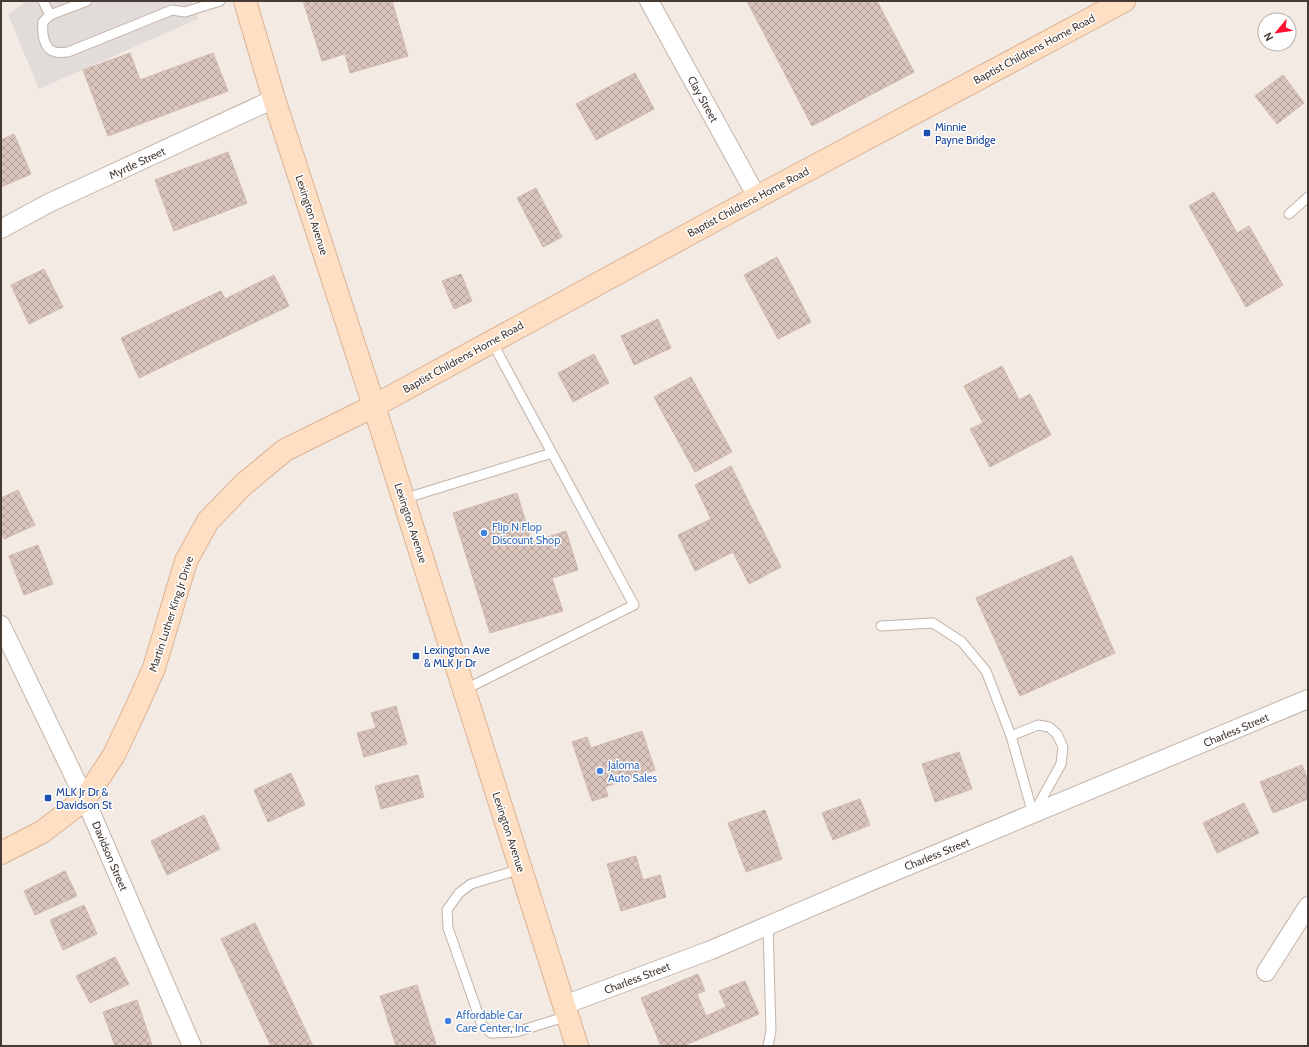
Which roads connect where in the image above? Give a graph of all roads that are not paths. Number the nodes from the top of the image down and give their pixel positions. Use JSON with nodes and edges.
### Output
{"nodes":[{"id":1,"x":43,"y":1,"type":"edge"},
{"id":2,"x":87,"y":1,"type":"edge"},
{"id":3,"x":220,"y":1,"type":"edge"},
{"id":4,"x":245,"y":1,"type":"edge"},
{"id":5,"x":649,"y":1,"type":"edge"},
{"id":6,"x":1124,"y":1,"type":"edge"},
{"id":7,"x":170,"y":6,"type":"edge"},
{"id":8,"x":50,"y":15,"type":"junction"},
{"id":9,"x":274,"y":99,"type":"junction"},
{"id":10,"x":757,"y":197,"type":"junction"},
{"id":11,"x":1308,"y":197,"type":"edge"},
{"id":12,"x":1289,"y":214,"type":"dead end"},
{"id":13,"x":1,"y":229,"type":"edge"},
{"id":14,"x":492,"y":342,"type":"junction"},
{"id":15,"x":374,"y":406,"type":"junction"},
{"id":16,"x":552,"y":453,"type":"junction"},
{"id":17,"x":403,"y":499,"type":"junction"},
{"id":18,"x":1,"y":625,"type":"edge"},
{"id":19,"x":881,"y":626,"type":"dead end"},
{"id":20,"x":464,"y":690,"type":"junction"},
{"id":21,"x":1308,"y":699,"type":"edge"},
{"id":22,"x":1011,"y":736,"type":"junction"},
{"id":23,"x":85,"y":799,"type":"junction"},
{"id":24,"x":1033,"y":814,"type":"junction"},
{"id":25,"x":1,"y":853,"type":"edge"},
{"id":26,"x":521,"y":869,"type":"junction"},
{"id":27,"x":1308,"y":906,"type":"edge"},
{"id":28,"x":768,"y":926,"type":"junction"},
{"id":29,"x":1266,"y":972,"type":"dead end"},
{"id":30,"x":566,"y":1011,"type":"junction"},
{"id":31,"x":192,"y":1046,"type":"edge"},
{"id":32,"x":577,"y":1046,"type":"edge"},
{"id":33,"x":768,"y":1046,"type":"edge"}],
"edges":[{"from":1,"to":8,"type":"lane"},
{"from":2,"to":8,"type":"lane"},
{"from":3,"to":7,"type":"lane"},
{"from":4,"to":9,"type":"street","name":"Lexington Avenue"},
{"from":5,"to":10,"type":"street","name":"Clay Street"},
{"from":6,"to":10,"type":"street","name":"Baptist Childrens Home Road"},
{"from":7,"to":8,"type":"lane"},
{"from":9,"to":13,"type":"street","name":"Myrtle Street"},
{"from":9,"to":15,"type":"street","name":"Lexington Avenue"},
{"from":10,"to":14,"type":"street","name":"Baptist Childrens Home Road"},
{"from":11,"to":12,"type":"lane"},
{"from":14,"to":15,"type":"street","name":"Baptist Childrens Home Road"},
{"from":14,"to":16,"type":"lane"},
{"from":15,"to":17,"type":"street","name":"Lexington Avenue"},
{"from":15,"to":23,"type":"street","name":"Martin Luther King Jr Drive"},
{"from":16,"to":17,"type":"lane"},
{"from":16,"to":20,"type":"lane"},
{"from":17,"to":20,"type":"street","name":"Lexington Avenue"},
{"from":18,"to":23,"type":"street","name":"Davidson Street"},
{"from":19,"to":22,"type":"lane"},
{"from":20,"to":26,"type":"street","name":"Lexington Avenue"},
{"from":21,"to":24,"type":"street","name":"Charless Street"},
{"from":22,"to":24,"type":"lane"},
{"from":22,"to":24,"type":"lane"},
{"from":23,"to":25,"type":"street","name":"Martin Luther King Jr Drive"},
{"from":23,"to":31,"type":"street","name":"Davidson Street"},
{"from":24,"to":28,"type":"street","name":"Charless Street"},
{"from":26,"to":30,"type":"street","name":"Lexington Avenue"},
{"from":26,"to":30,"type":"lane"},
{"from":27,"to":29,"type":"street"},
{"from":28,"to":30,"type":"street","name":"Charless Street"},
{"from":28,"to":33,"type":"lane"},
{"from":30,"to":32,"type":"street","name":"Lexington Avenue"}]}
